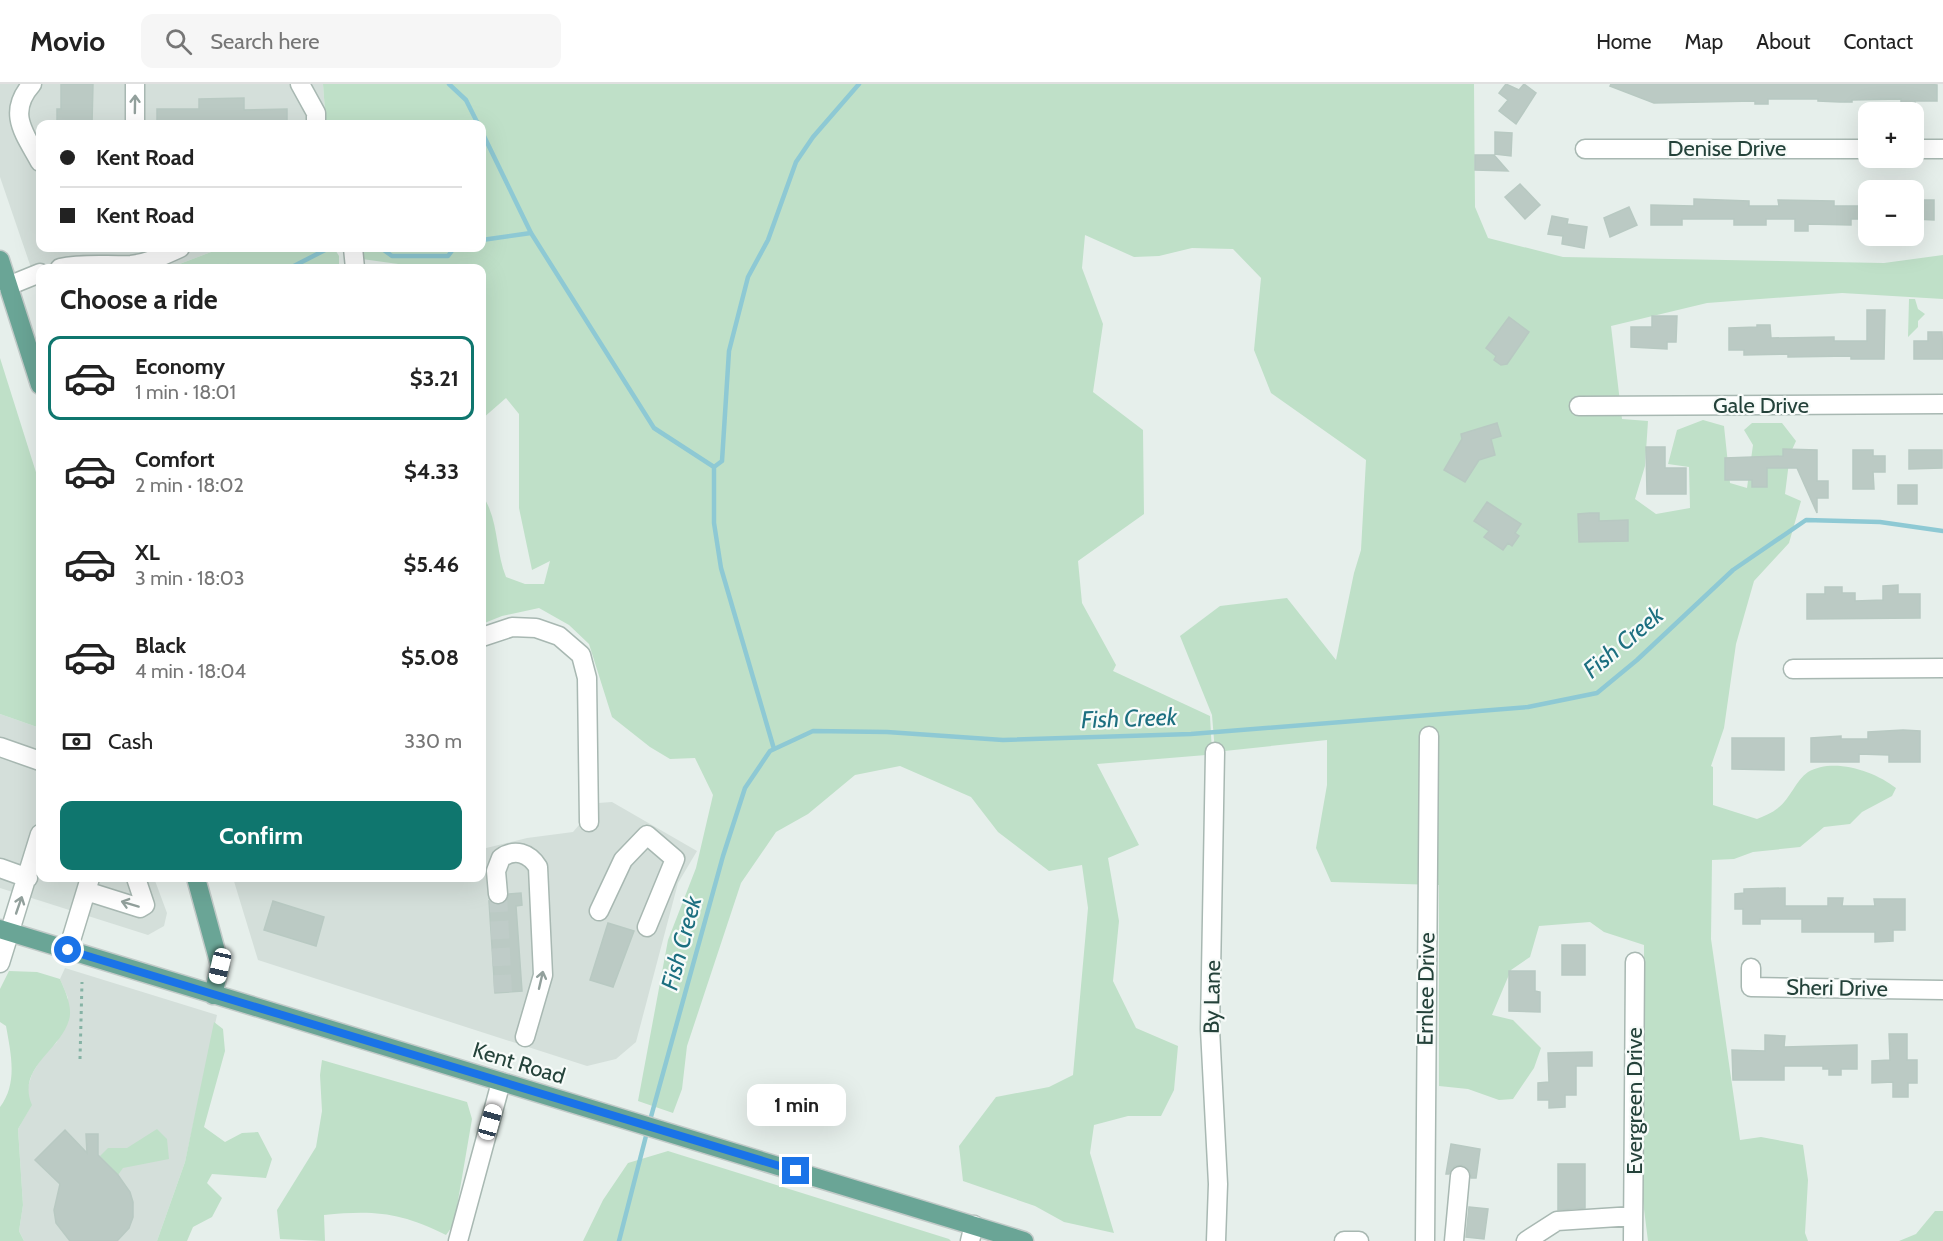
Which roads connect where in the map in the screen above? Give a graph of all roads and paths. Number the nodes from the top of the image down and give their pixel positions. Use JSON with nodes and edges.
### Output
{"nodes":[{"id":1,"x":32,"y":84,"type":"edge"},
{"id":2,"x":135,"y":84,"type":"edge"},
{"id":3,"x":300,"y":84,"type":"edge"},
{"id":4,"x":135,"y":120,"type":"edge"},
{"id":5,"x":316,"y":120,"type":"edge"},
{"id":6,"x":1858,"y":148,"type":"edge"},
{"id":7,"x":1585,"y":149,"type":"dead end"},
{"id":8,"x":1924,"y":149,"type":"edge"},
{"id":9,"x":1943,"y":149,"type":"edge"},
{"id":10,"x":36,"y":155,"type":"edge"},
{"id":11,"x":172,"y":252,"type":"edge"},
{"id":12,"x":0,"y":260,"type":"edge"},
{"id":13,"x":138,"y":264,"type":"edge"},
{"id":14,"x":36,"y":275,"type":"edge"},
{"id":15,"x":8,"y":286,"type":"junction"},
{"id":16,"x":36,"y":373,"type":"edge"},
{"id":17,"x":1943,"y":404,"type":"edge"},
{"id":18,"x":1580,"y":406,"type":"dead end"},
{"id":19,"x":486,"y":636,"type":"edge"},
{"id":20,"x":1943,"y":668,"type":"edge"},
{"id":21,"x":1793,"y":669,"type":"dead end"},
{"id":22,"x":1429,"y":736,"type":"dead end"},
{"id":23,"x":0,"y":747,"type":"edge"},
{"id":24,"x":1215,"y":752,"type":"dead end"},
{"id":25,"x":36,"y":760,"type":"edge"},
{"id":26,"x":589,"y":822,"type":"dead end"},
{"id":27,"x":36,"y":849,"type":"edge"},
{"id":28,"x":0,"y":868,"type":"edge"},
{"id":29,"x":28,"y":878,"type":"junction"},
{"id":30,"x":137,"y":882,"type":"edge"},
{"id":31,"x":197,"y":882,"type":"edge"},
{"id":32,"x":88,"y":884,"type":"edge"},
{"id":33,"x":498,"y":894,"type":"tunnel mouth"},
{"id":34,"x":599,"y":911,"type":"dead end"},
{"id":35,"x":647,"y":927,"type":"dead end"},
{"id":36,"x":5,"y":931,"type":"edge"},
{"id":37,"x":68,"y":950,"type":"junction"},
{"id":38,"x":1635,"y":962,"type":"dead end"},
{"id":39,"x":0,"y":963,"type":"edge"},
{"id":40,"x":1751,"y":968,"type":"dead end"},
{"id":41,"x":82,"y":982,"type":"dead end"},
{"id":42,"x":1943,"y":990,"type":"edge"},
{"id":43,"x":213,"y":995,"type":"junction"},
{"id":44,"x":525,"y":1036,"type":"dead end"},
{"id":45,"x":80,"y":1059,"type":"dead end"},
{"id":46,"x":501,"y":1082,"type":"junction"},
{"id":47,"x":1460,"y":1176,"type":"dead end"},
{"id":48,"x":1633,"y":1216,"type":"junction"},
{"id":49,"x":972,"y":1233,"type":"edge"},
{"id":50,"x":458,"y":1241,"type":"edge"},
{"id":51,"x":1024,"y":1241,"type":"edge"},
{"id":52,"x":1216,"y":1241,"type":"edge"},
{"id":53,"x":1344,"y":1241,"type":"edge"},
{"id":54,"x":1359,"y":1241,"type":"edge"},
{"id":55,"x":1425,"y":1241,"type":"edge"},
{"id":56,"x":1454,"y":1241,"type":"edge"},
{"id":57,"x":1526,"y":1241,"type":"edge"},
{"id":58,"x":1633,"y":1241,"type":"edge"}],
"edges":[{"from":1,"to":10,"type":"street"},
{"from":4,"to":2,"type":"street","one_way":true},
{"from":3,"to":5,"type":"street"},
{"from":6,"to":7,"type":"street","name":"Denise Drive"},
{"from":8,"to":9,"type":"street"},
{"from":11,"to":13,"type":"street"},
{"from":12,"to":15,"type":"main road"},
{"from":14,"to":15,"type":"street"},
{"from":15,"to":16,"type":"main road"},
{"from":17,"to":18,"type":"street","name":"Gale Drive"},
{"from":19,"to":26,"type":"street"},
{"from":20,"to":21,"type":"street"},
{"from":22,"to":55,"type":"street","name":"Ernlee Drive"},
{"from":23,"to":25,"type":"street"},
{"from":24,"to":52,"type":"street","name":"By Lane"},
{"from":27,"to":29,"type":"street"},
{"from":28,"to":29,"type":"street"},
{"from":36,"to":29,"type":"street","one_way":true},
{"from":30,"to":32,"type":"street","one_way":true},
{"from":31,"to":43,"type":"main road"},
{"from":32,"to":37,"type":"street"},
{"from":44,"to":33,"type":"street","one_way":true},
{"from":34,"to":35,"type":"street"},
{"from":36,"to":37,"type":"main road","name":"Kent Road"},
{"from":36,"to":39,"type":"street"},
{"from":37,"to":43,"type":"main road","name":"Kent Road"},
{"from":38,"to":48,"type":"street","name":"Evergreen Drive"},
{"from":40,"to":42,"type":"street","name":"Sheri Drive"},
{"from":41,"to":45,"type":"path"},
{"from":43,"to":46,"type":"main road","name":"Kent Road"},
{"from":46,"to":49,"type":"main road","name":"Kent Road"},
{"from":46,"to":50,"type":"street"},
{"from":47,"to":56,"type":"street"},
{"from":48,"to":57,"type":"street"},
{"from":48,"to":58,"type":"street","name":"Evergreen Drive"},
{"from":49,"to":51,"type":"main road","name":"Kent Road"},
{"from":53,"to":54,"type":"street"}]}
